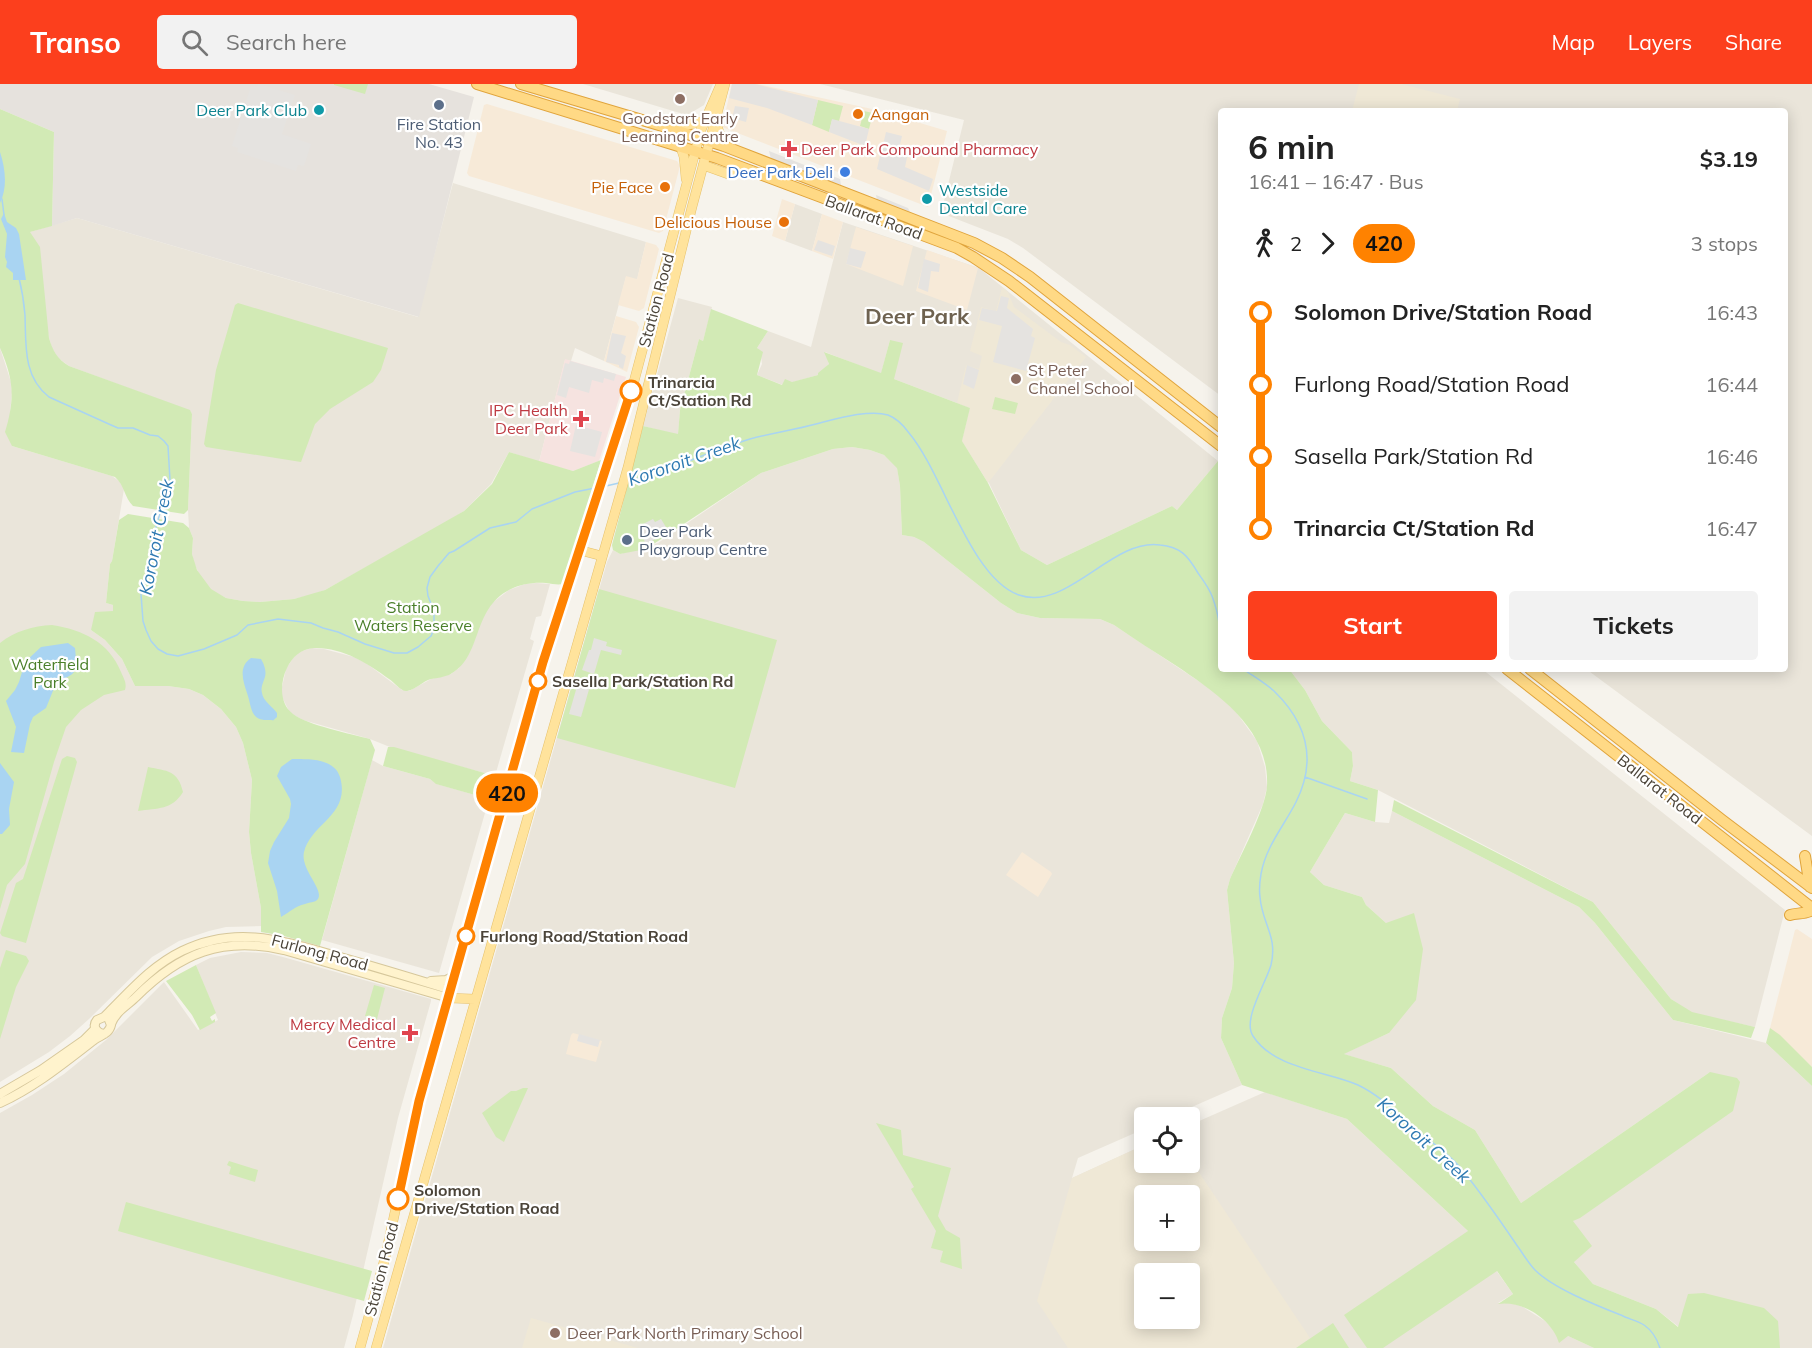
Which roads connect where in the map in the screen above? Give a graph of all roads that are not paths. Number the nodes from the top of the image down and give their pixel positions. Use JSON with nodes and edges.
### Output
{"nodes":[{"id":1,"x":477,"y":84,"type":"edge"},
{"id":2,"x":520,"y":84,"type":"edge"},
{"id":3,"x":723,"y":84,"type":"edge"},
{"id":4,"x":704,"y":121,"type":"junction"},
{"id":5,"x":714,"y":123,"type":"junction"},
{"id":6,"x":670,"y":129,"type":"junction"},
{"id":7,"x":698,"y":138,"type":"junction"},
{"id":8,"x":710,"y":141,"type":"junction"},
{"id":9,"x":680,"y":145,"type":"junction"},
{"id":10,"x":724,"y":146,"type":"junction"},
{"id":11,"x":702,"y":156,"type":"junction"},
{"id":12,"x":687,"y":184,"type":"junction"},
{"id":13,"x":1096,"y":330,"type":"junction"},
{"id":14,"x":1088,"y":342,"type":"junction"},
{"id":15,"x":635,"y":376,"type":"junction"},
{"id":16,"x":648,"y":380,"type":"junction"},
{"id":17,"x":1218,"y":425,"type":"edge"},
{"id":18,"x":1218,"y":444,"type":"edge"},
{"id":19,"x":579,"y":550,"type":"junction"},
{"id":20,"x":602,"y":556,"type":"junction"},
{"id":21,"x":1511,"y":672,"type":"edge"},
{"id":22,"x":1534,"y":672,"type":"edge"},
{"id":23,"x":1805,"y":856,"type":"dead end"},
{"id":24,"x":1782,"y":866,"type":"junction"},
{"id":25,"x":1778,"y":882,"type":"junction"},
{"id":26,"x":1811,"y":888,"type":"edge"},
{"id":27,"x":1812,"y":909,"type":"edge"},
{"id":28,"x":1790,"y":915,"type":"dead end"},
{"id":29,"x":175,"y":959,"type":"junction"},
{"id":30,"x":454,"y":976,"type":"junction"},
{"id":31,"x":421,"y":980,"type":"junction"},
{"id":32,"x":450,"y":994,"type":"junction"},
{"id":33,"x":475,"y":999,"type":"junction"},
{"id":34,"x":104,"y":1017,"type":"junction"},
{"id":35,"x":111,"y":1024,"type":"junction"},
{"id":36,"x":95,"y":1029,"type":"junction"},
{"id":37,"x":104,"y":1034,"type":"junction"},
{"id":38,"x":0,"y":1094,"type":"edge"},
{"id":39,"x":0,"y":1103,"type":"edge"},
{"id":40,"x":360,"y":1348,"type":"edge"},
{"id":41,"x":376,"y":1348,"type":"edge"}],
"edges":[{"from":1,"to":9,"type":"highway","name":"Ballarat Road"},
{"from":2,"to":6,"type":"highway","name":"Ballarat Road"},
{"from":3,"to":4,"type":"main road","name":"Station Road"},
{"from":3,"to":5,"type":"main road","name":"Station Road"},
{"from":4,"to":6,"type":"main road"},
{"from":4,"to":7,"type":"main road","name":"Station Road"},
{"from":5,"to":8,"type":"main road","name":"Station Road"},
{"from":5,"to":10,"type":"main road"},
{"from":6,"to":7,"type":"highway","name":"Ballarat Road"},
{"from":7,"to":8,"type":"highway","name":"Ballarat Road"},
{"from":7,"to":11,"type":"main road","name":"Station Road"},
{"from":8,"to":10,"type":"highway","name":"Ballarat Road"},
{"from":8,"to":11,"type":"main road","name":"Station Road"},
{"from":9,"to":11,"type":"highway","name":"Ballarat Road"},
{"from":9,"to":12,"type":"main road"},
{"from":10,"to":13,"type":"highway","name":"Ballarat Road"},
{"from":11,"to":12,"type":"main road","name":"Station Road"},
{"from":11,"to":14,"type":"highway","name":"Ballarat Road"},
{"from":11,"to":16,"type":"main road","name":"Station Road"},
{"from":12,"to":15,"type":"main road","name":"Station Road"},
{"from":13,"to":14,"type":"highway"},
{"from":13,"to":17,"type":"highway","name":"Ballarat Road"},
{"from":14,"to":18,"type":"highway","name":"Ballarat Road"},
{"from":15,"to":16,"type":"main road"},
{"from":15,"to":19,"type":"main road","name":"Station Road"},
{"from":16,"to":20,"type":"main road","name":"Station Road"},
{"from":19,"to":20,"type":"main road"},
{"from":19,"to":30,"type":"main road","name":"Station Road"},
{"from":20,"to":33,"type":"main road","name":"Station Road"},
{"from":21,"to":25,"type":"highway","name":"Ballarat Road"},
{"from":22,"to":24,"type":"highway","name":"Ballarat Road"},
{"from":23,"to":26,"type":"highway"},
{"from":24,"to":25,"type":"highway"},
{"from":24,"to":26,"type":"highway","name":"Ballarat Road"},
{"from":25,"to":27,"type":"highway","name":"Ballarat Road"},
{"from":27,"to":28,"type":"highway"},
{"from":29,"to":31,"type":"main road","name":"Furlong Road"},
{"from":29,"to":32,"type":"main road","name":"Furlong Road"},
{"from":29,"to":34,"type":"main road","name":"Furlong Road"},
{"from":29,"to":35,"type":"main road","name":"Furlong Road"},
{"from":30,"to":31,"type":"main road"},
{"from":30,"to":32,"type":"main road","name":"Station Road"},
{"from":31,"to":32,"type":"main road","name":"Furlong Road"},
{"from":32,"to":33,"type":"main road"},
{"from":32,"to":40,"type":"main road","name":"Station Road"},
{"from":33,"to":41,"type":"main road","name":"Station Road"},
{"from":34,"to":35,"type":"main road"},
{"from":34,"to":36,"type":"main road"},
{"from":35,"to":37,"type":"main road"},
{"from":36,"to":37,"type":"main road"},
{"from":36,"to":38,"type":"main road"},
{"from":37,"to":39,"type":"main road"}]}
